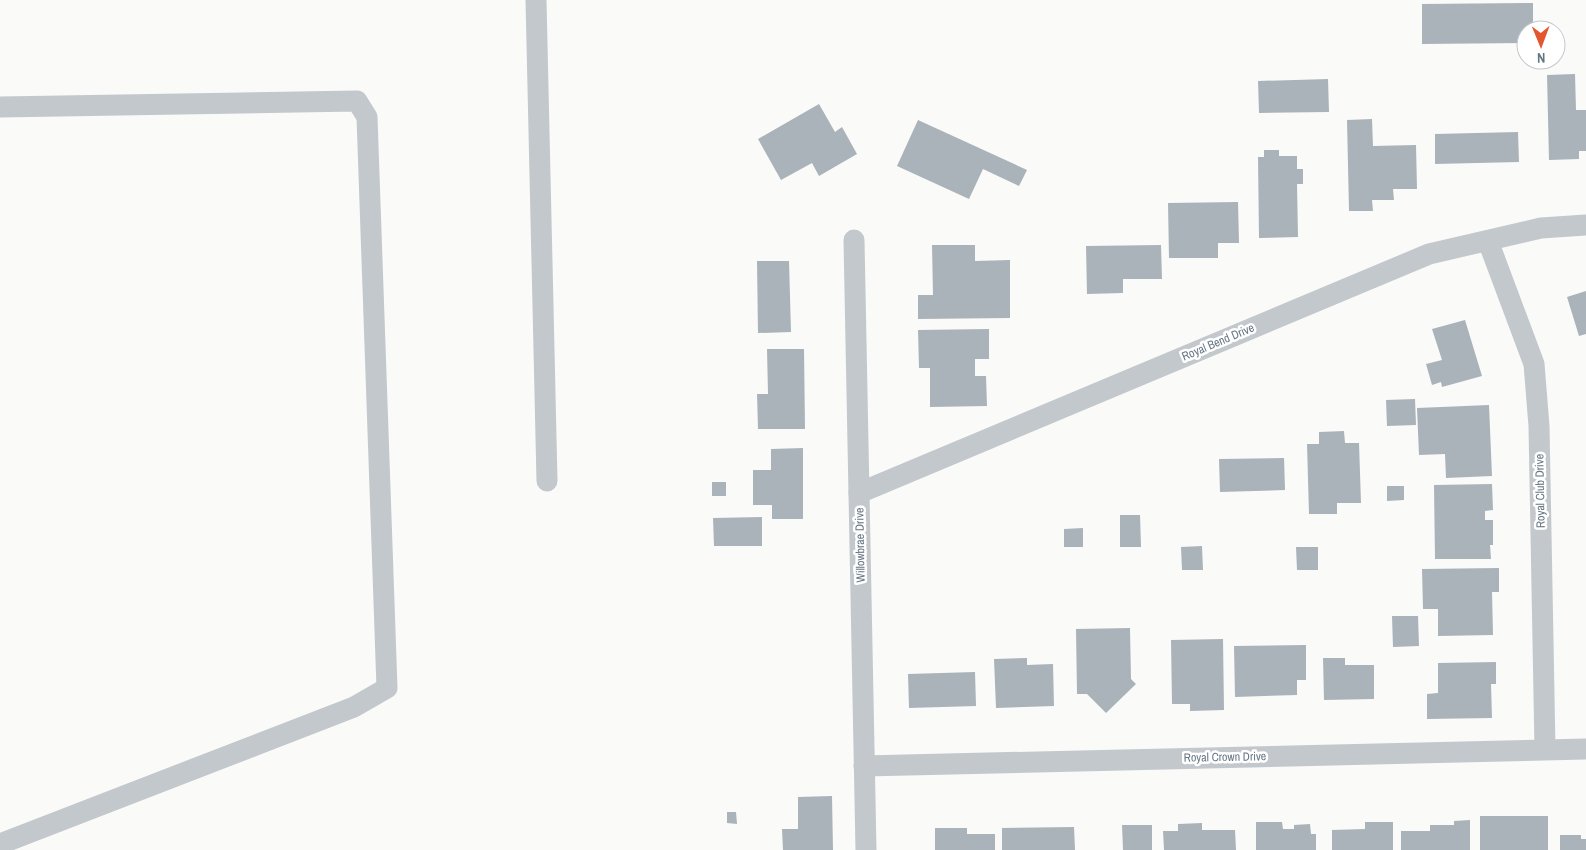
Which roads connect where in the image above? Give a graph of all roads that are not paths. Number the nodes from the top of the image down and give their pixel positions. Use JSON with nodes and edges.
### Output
{"nodes":[{"id":1,"x":536,"y":0,"type":"edge"},
{"id":2,"x":0,"y":108,"type":"edge"},
{"id":3,"x":1586,"y":225,"type":"edge"},
{"id":4,"x":854,"y":240,"type":"dead end"},
{"id":5,"x":1488,"y":241,"type":"junction"},
{"id":6,"x":547,"y":481,"type":"dead end"},
{"id":7,"x":859,"y":494,"type":"junction"},
{"id":8,"x":1545,"y":749,"type":"junction"},
{"id":9,"x":1586,"y":749,"type":"edge"},
{"id":10,"x":864,"y":766,"type":"junction"},
{"id":11,"x":0,"y":844,"type":"edge"},
{"id":12,"x":866,"y":850,"type":"edge"}],
"edges":[{"from":1,"to":6,"type":"street"},
{"from":2,"to":11,"type":"street"},
{"from":3,"to":5,"type":"street","name":"Royal Bend Drive"},
{"from":4,"to":7,"type":"street","name":"Willowbrae Drive"},
{"from":5,"to":7,"type":"street","name":"Royal Bend Drive"},
{"from":5,"to":8,"type":"street","name":"Royal Club Drive"},
{"from":7,"to":10,"type":"street","name":"Willowbrae Drive"},
{"from":8,"to":9,"type":"street","name":"Royal Crown Drive"},
{"from":8,"to":10,"type":"street","name":"Royal Crown Drive"},
{"from":10,"to":12,"type":"street","name":"Willowbrae Drive"}]}
